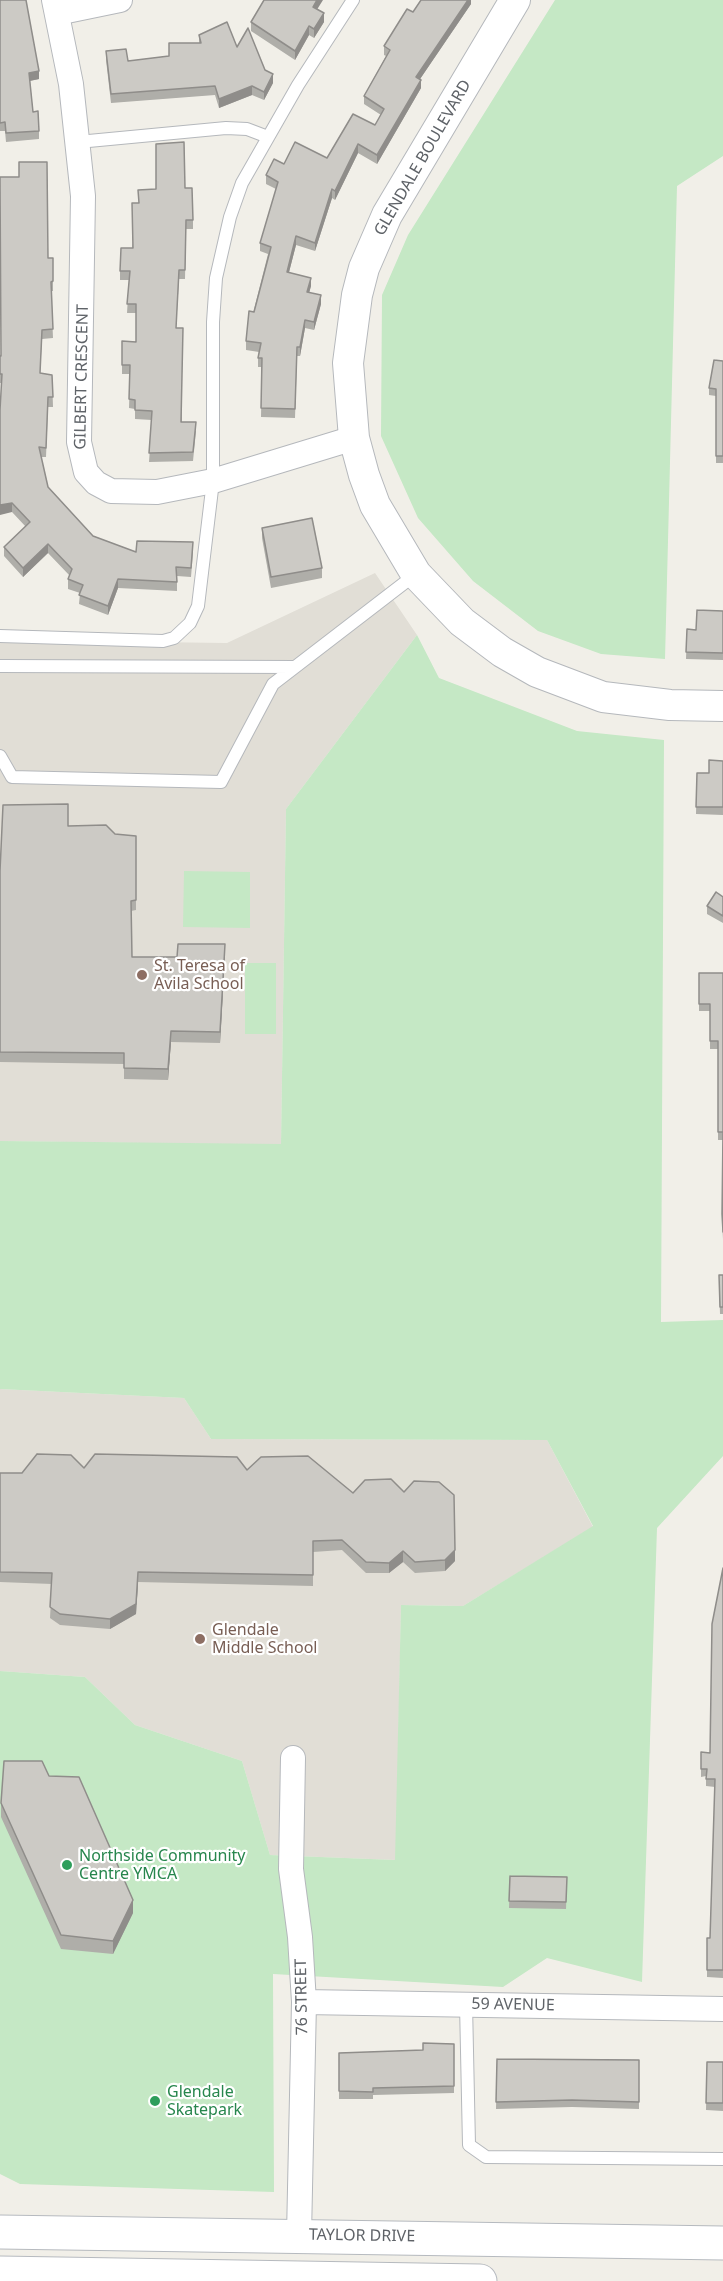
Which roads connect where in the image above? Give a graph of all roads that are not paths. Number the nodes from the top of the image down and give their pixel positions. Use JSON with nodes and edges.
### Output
{"nodes":[{"id":1,"x":120,"y":0,"type":"edge"},
{"id":2,"x":353,"y":0,"type":"edge"},
{"id":3,"x":515,"y":0,"type":"edge"},
{"id":4,"x":56,"y":6,"type":"edge"},
{"id":5,"x":268,"y":137,"type":"junction"},
{"id":6,"x":78,"y":142,"type":"junction"},
{"id":7,"x":354,"y":438,"type":"junction"},
{"id":8,"x":213,"y":482,"type":"junction"},
{"id":9,"x":416,"y":574,"type":"junction"},
{"id":10,"x":0,"y":636,"type":"edge"},
{"id":11,"x":0,"y":666,"type":"edge"},
{"id":12,"x":295,"y":667,"type":"junction"},
{"id":13,"x":723,"y":706,"type":"edge"},
{"id":14,"x":0,"y":756,"type":"edge"},
{"id":15,"x":293,"y":1758,"type":"dead end"},
{"id":16,"x":304,"y":2002,"type":"junction"},
{"id":17,"x":466,"y":2004,"type":"junction"},
{"id":18,"x":723,"y":2010,"type":"edge"},
{"id":19,"x":723,"y":2159,"type":"edge"},
{"id":20,"x":0,"y":2214,"type":"edge"},
{"id":21,"x":0,"y":2232,"type":"edge"},
{"id":22,"x":81,"y":2235,"type":"junction"},
{"id":23,"x":298,"y":2235,"type":"junction"},
{"id":24,"x":723,"y":2242,"type":"edge"},
{"id":25,"x":0,"y":2273,"type":"edge"},
{"id":26,"x":480,"y":2281,"type":"edge"}],
"edges":[{"from":1,"to":4,"type":"street"},
{"from":2,"to":5,"type":"lane"},
{"from":3,"to":7,"type":"street","name":"GLENDALE BOULEVARD"},
{"from":4,"to":6,"type":"street","name":"GILBERT CRESCENT"},
{"from":5,"to":6,"type":"lane"},
{"from":5,"to":8,"type":"lane"},
{"from":6,"to":8,"type":"street","name":"GILBERT CRESCENT"},
{"from":7,"to":8,"type":"street","name":"GILBERT CRESCENT"},
{"from":7,"to":9,"type":"street","name":"GLENDALE BOULEVARD"},
{"from":8,"to":10,"type":"lane"},
{"from":9,"to":12,"type":"lane"},
{"from":9,"to":13,"type":"street","name":"GLENDALE BOULEVARD"},
{"from":11,"to":12,"type":"lane"},
{"from":12,"to":14,"type":"lane"},
{"from":15,"to":16,"type":"street","name":"76 STREET"},
{"from":16,"to":17,"type":"street","name":"59 AVENUE"},
{"from":16,"to":23,"type":"street","name":"76 STREET"},
{"from":17,"to":18,"type":"street","name":"59 AVENUE"},
{"from":17,"to":19,"type":"lane"},
{"from":20,"to":22,"type":"main road"},
{"from":21,"to":22,"type":"main road","name":"TAYLOR DRIVE"},
{"from":22,"to":23,"type":"main road","name":"TAYLOR DRIVE"},
{"from":23,"to":24,"type":"main road","name":"TAYLOR DRIVE"},
{"from":25,"to":26,"type":"main road"}]}
